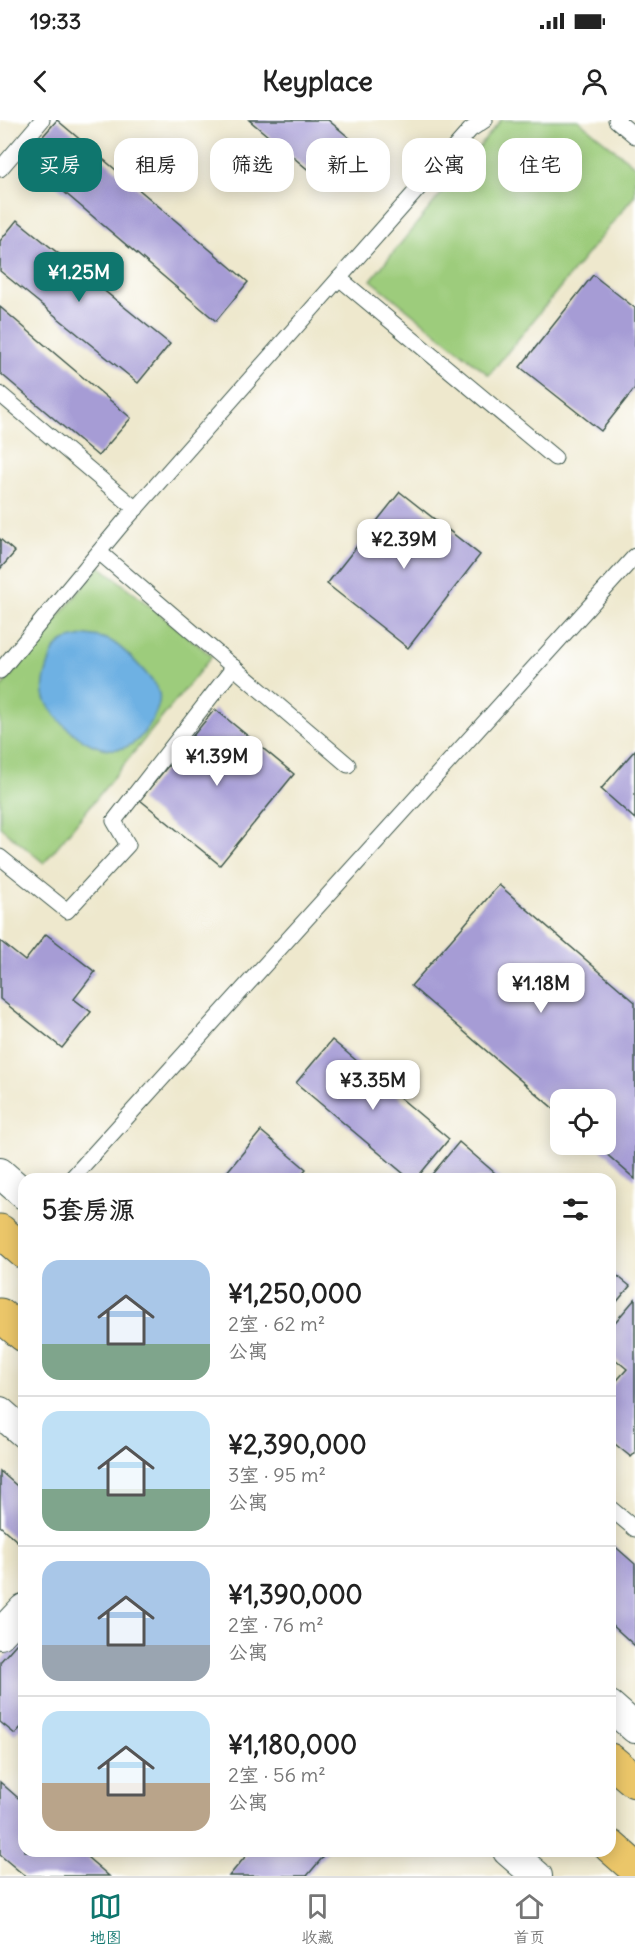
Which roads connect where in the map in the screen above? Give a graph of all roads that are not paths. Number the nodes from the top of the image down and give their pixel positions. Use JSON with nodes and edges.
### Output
{"nodes":[{"id":1,"x":42,"y":120,"type":"edge"},
{"id":2,"x":485,"y":120,"type":"edge"},
{"id":3,"x":616,"y":120,"type":"edge"},
{"id":4,"x":464,"y":125,"type":"edge"},
{"id":5,"x":635,"y":136,"type":"edge"},
{"id":6,"x":0,"y":169,"type":"edge"},
{"id":7,"x":339,"y":278,"type":"junction"},
{"id":8,"x":0,"y":394,"type":"edge"},
{"id":9,"x":555,"y":458,"type":"dead end"},
{"id":10,"x":136,"y":509,"type":"junction"},
{"id":11,"x":99,"y":552,"type":"junction"},
{"id":12,"x":635,"y":556,"type":"edge"},
{"id":13,"x":234,"y":668,"type":"junction"},
{"id":14,"x":0,"y":671,"type":"edge"},
{"id":15,"x":348,"y":765,"type":"dead end"},
{"id":16,"x":0,"y":857,"type":"edge"},
{"id":17,"x":0,"y":1173,"type":"edge"},
{"id":18,"x":77,"y":1173,"type":"edge"},
{"id":19,"x":18,"y":1189,"type":"edge"},
{"id":20,"x":0,"y":1231,"type":"edge"},
{"id":21,"x":18,"y":1247,"type":"edge"},
{"id":22,"x":0,"y":1315,"type":"edge"},
{"id":23,"x":18,"y":1330,"type":"edge"},
{"id":24,"x":0,"y":1412,"type":"edge"},
{"id":25,"x":18,"y":1428,"type":"edge"},
{"id":26,"x":616,"y":1513,"type":"edge"},
{"id":27,"x":635,"y":1529,"type":"edge"},
{"id":28,"x":18,"y":1615,"type":"edge"},
{"id":29,"x":0,"y":1634,"type":"edge"},
{"id":30,"x":616,"y":1711,"type":"edge"},
{"id":31,"x":635,"y":1728,"type":"edge"},
{"id":32,"x":616,"y":1765,"type":"edge"},
{"id":33,"x":635,"y":1781,"type":"edge"},
{"id":34,"x":616,"y":1851,"type":"edge"},
{"id":35,"x":515,"y":1857,"type":"edge"},
{"id":36,"x":635,"y":1868,"type":"edge"},
{"id":37,"x":537,"y":1876,"type":"edge"}],
"edges":[{"from":1,"to":6,"type":"lane"},
{"from":2,"to":4,"type":"lane"},
{"from":3,"to":5,"type":"lane"},
{"from":4,"to":7,"type":"lane"},
{"from":7,"to":9,"type":"lane"},
{"from":7,"to":10,"type":"lane"},
{"from":8,"to":10,"type":"lane"},
{"from":10,"to":11,"type":"lane"},
{"from":11,"to":13,"type":"lane"},
{"from":11,"to":14,"type":"lane"},
{"from":12,"to":18,"type":"lane"},
{"from":13,"to":15,"type":"lane"},
{"from":13,"to":16,"type":"lane"},
{"from":17,"to":19,"type":"street"},
{"from":20,"to":21,"type":"main road"},
{"from":22,"to":23,"type":"main road"},
{"from":24,"to":25,"type":"street"},
{"from":26,"to":27,"type":"lane"},
{"from":28,"to":29,"type":"street"},
{"from":30,"to":31,"type":"street"},
{"from":32,"to":33,"type":"main road"},
{"from":34,"to":36,"type":"main road"},
{"from":35,"to":37,"type":"street"}]}
